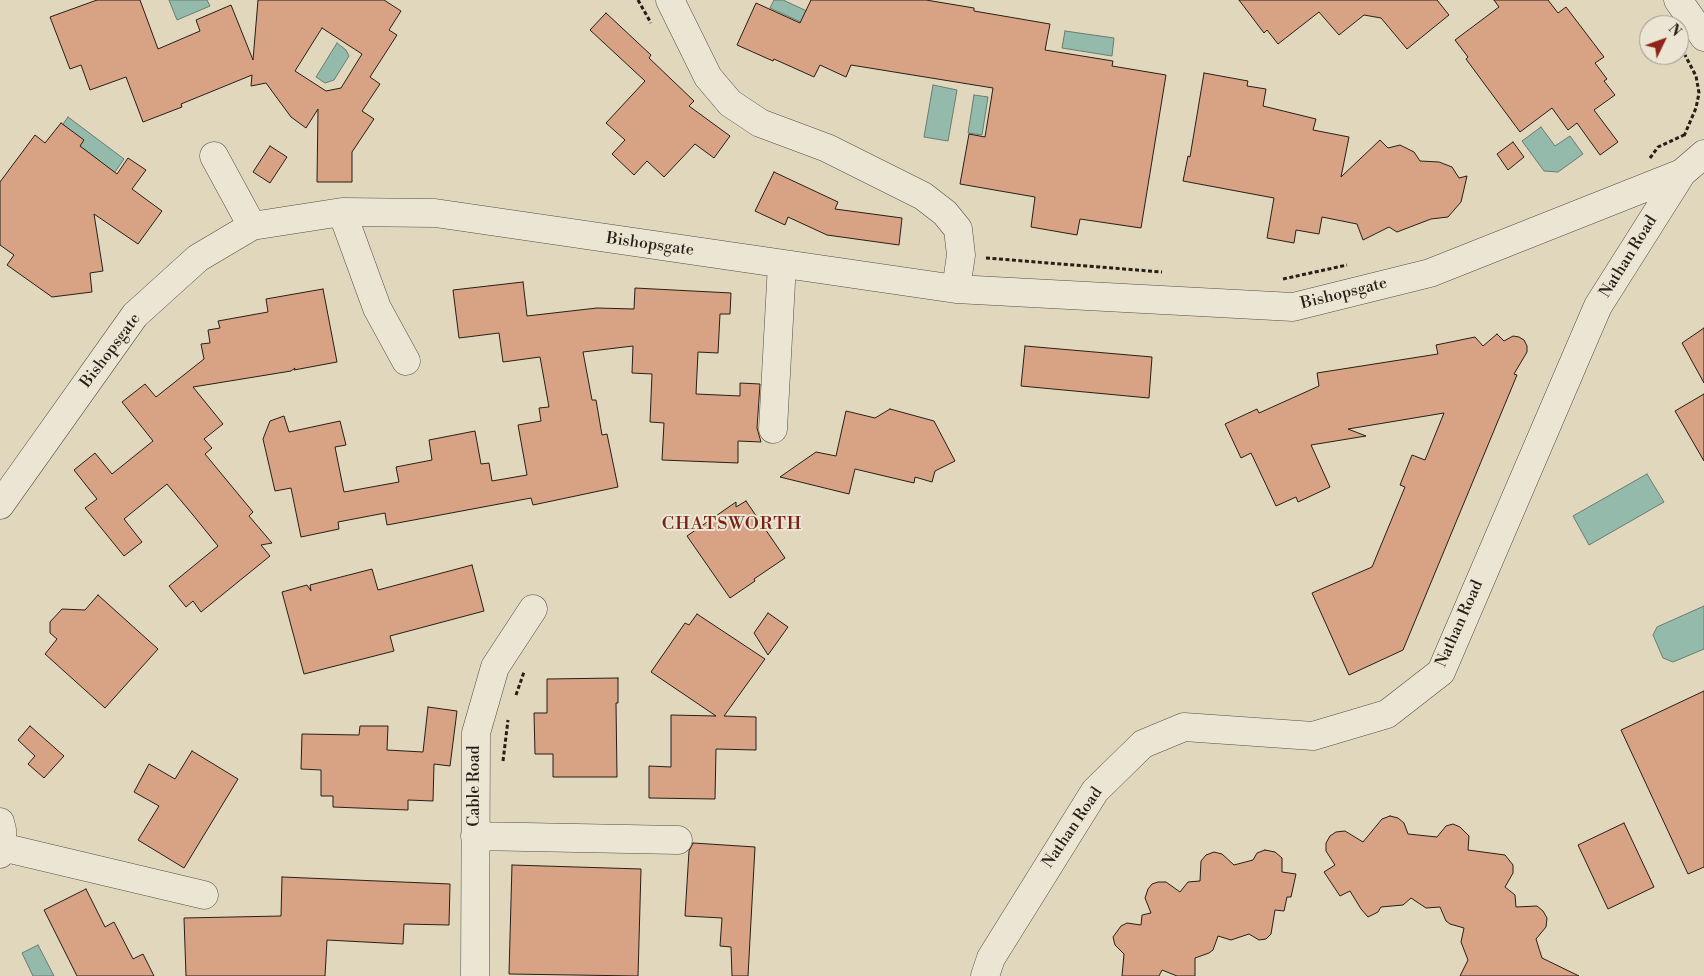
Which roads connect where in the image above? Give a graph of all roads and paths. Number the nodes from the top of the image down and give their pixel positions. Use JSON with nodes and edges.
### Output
{"nodes":[{"id":1,"x":670,"y":0,"type":"edge"},
{"id":2,"x":1678,"y":0,"type":"edge"},
{"id":3,"x":1694,"y":44,"type":"edge"},
{"id":4,"x":1684,"y":136,"type":"junction"},
{"id":5,"x":1695,"y":149,"type":"edge"},
{"id":6,"x":214,"y":156,"type":"dead end"},
{"id":7,"x":1649,"y":160,"type":"dead end"},
{"id":8,"x":1682,"y":173,"type":"junction"},
{"id":9,"x":342,"y":212,"type":"junction"},
{"id":10,"x":252,"y":226,"type":"junction"},
{"id":11,"x":984,"y":258,"type":"dead end"},
{"id":12,"x":1355,"y":263,"type":"dead end"},
{"id":13,"x":782,"y":264,"type":"junction"},
{"id":14,"x":1165,"y":272,"type":"dead end"},
{"id":15,"x":1282,"y":280,"type":"dead end"},
{"id":16,"x":956,"y":289,"type":"junction"},
{"id":17,"x":406,"y":362,"type":"dead end"},
{"id":18,"x":773,"y":429,"type":"dead end"},
{"id":19,"x":0,"y":505,"type":"edge"},
{"id":20,"x":533,"y":609,"type":"dead end"},
{"id":21,"x":525,"y":668,"type":"dead end"},
{"id":22,"x":515,"y":696,"type":"dead end"},
{"id":23,"x":509,"y":714,"type":"dead end"},
{"id":24,"x":503,"y":763,"type":"dead end"},
{"id":25,"x":475,"y":836,"type":"junction"},
{"id":26,"x":678,"y":840,"type":"dead end"},
{"id":27,"x":1,"y":841,"type":"edge"},
{"id":28,"x":204,"y":895,"type":"dead end"},
{"id":29,"x":475,"y":976,"type":"edge"},
{"id":30,"x":985,"y":976,"type":"edge"}],
"edges":[{"from":1,"to":16,"type":"street"},
{"from":2,"to":3,"type":"street"},
{"from":3,"to":4,"type":"path"},
{"from":4,"to":5,"type":"path"},
{"from":4,"to":7,"type":"path"},
{"from":5,"to":8,"type":"street","name":"Nathan Road"},
{"from":6,"to":10,"type":"street"},
{"from":8,"to":16,"type":"street","name":"Bishopsgate"},
{"from":8,"to":30,"type":"street","name":"Nathan Road"},
{"from":9,"to":10,"type":"street","name":"Bishopsgate"},
{"from":9,"to":13,"type":"street","name":"Bishopsgate"},
{"from":9,"to":17,"type":"street"},
{"from":10,"to":19,"type":"street","name":"Bishopsgate"},
{"from":11,"to":14,"type":"path"},
{"from":12,"to":15,"type":"path"},
{"from":13,"to":16,"type":"street","name":"Bishopsgate"},
{"from":13,"to":18,"type":"street"},
{"from":20,"to":25,"type":"street","name":"Cable Road"},
{"from":21,"to":22,"type":"path"},
{"from":23,"to":24,"type":"path"},
{"from":25,"to":26,"type":"street"},
{"from":25,"to":29,"type":"street","name":"Cable Road"},
{"from":27,"to":28,"type":"street"}]}
